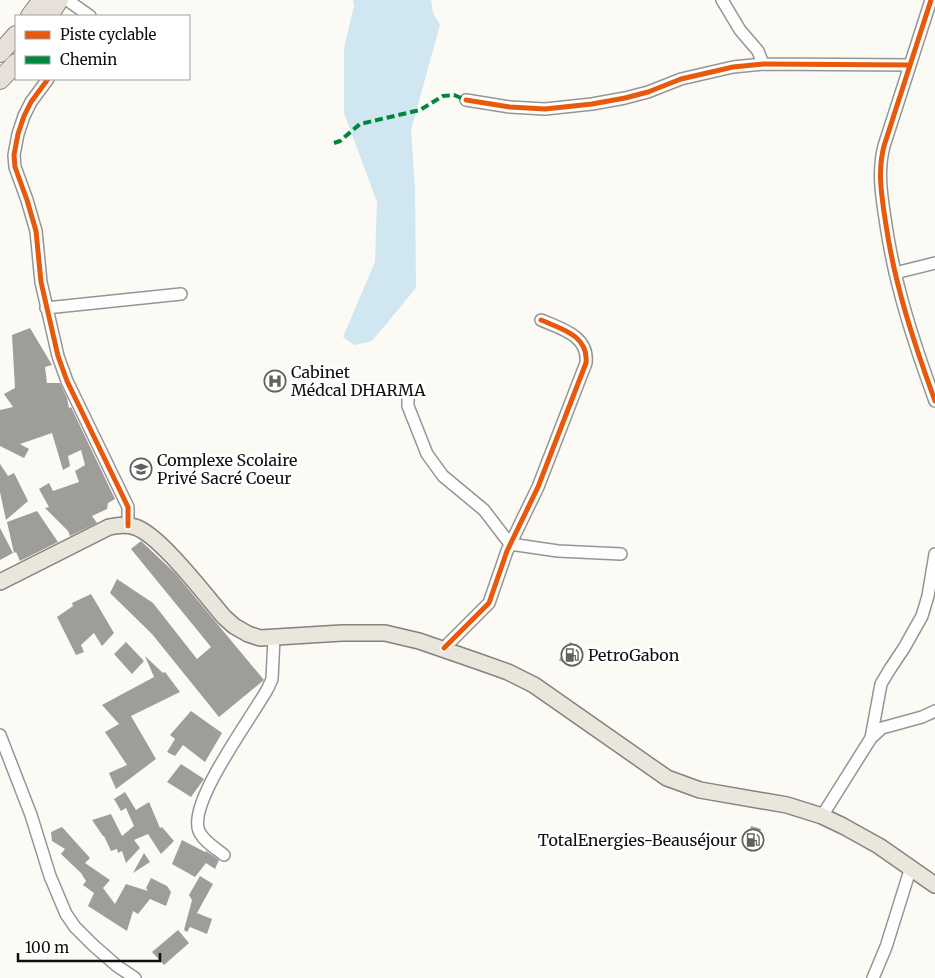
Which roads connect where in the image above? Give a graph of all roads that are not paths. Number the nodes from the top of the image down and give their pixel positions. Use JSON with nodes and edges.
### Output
{"nodes":[{"id":1,"x":41,"y":0,"type":"edge"},
{"id":2,"x":59,"y":0,"type":"edge"},
{"id":3,"x":67,"y":0,"type":"edge"},
{"id":4,"x":722,"y":0,"type":"edge"},
{"id":5,"x":931,"y":0,"type":"edge"},
{"id":6,"x":31,"y":15,"type":"edge"},
{"id":7,"x":50,"y":15,"type":"edge"},
{"id":8,"x":89,"y":15,"type":"edge"},
{"id":9,"x":15,"y":36,"type":"edge"},
{"id":10,"x":0,"y":53,"type":"edge"},
{"id":11,"x":15,"y":63,"type":"edge"},
{"id":12,"x":763,"y":64,"type":"junction"},
{"id":13,"x":910,"y":65,"type":"junction"},
{"id":14,"x":0,"y":80,"type":"edge"},
{"id":15,"x":47,"y":80,"type":"edge"},
{"id":16,"x":466,"y":100,"type":"dead end"},
{"id":17,"x":935,"y":263,"type":"edge"},
{"id":18,"x":895,"y":273,"type":"junction"},
{"id":19,"x":181,"y":294,"type":"dead end"},
{"id":20,"x":46,"y":308,"type":"junction"},
{"id":21,"x":542,"y":320,"type":"dead end"},
{"id":22,"x":408,"y":394,"type":"dead end"},
{"id":23,"x":935,"y":401,"type":"edge"},
{"id":24,"x":128,"y":526,"type":"junction"},
{"id":25,"x":510,"y":544,"type":"junction"},
{"id":26,"x":621,"y":554,"type":"dead end"},
{"id":27,"x":935,"y":554,"type":"edge"},
{"id":28,"x":0,"y":582,"type":"edge"},
{"id":29,"x":274,"y":638,"type":"junction"},
{"id":30,"x":444,"y":648,"type":"junction"},
{"id":31,"x":935,"y":711,"type":"edge"},
{"id":32,"x":0,"y":735,"type":"edge"},
{"id":33,"x":871,"y":738,"type":"junction"},
{"id":34,"x":822,"y":816,"type":"junction"},
{"id":35,"x":224,"y":855,"type":"dead end"},
{"id":36,"x":911,"y":867,"type":"junction"},
{"id":37,"x":935,"y":885,"type":"edge"},
{"id":38,"x":136,"y":978,"type":"edge"},
{"id":39,"x":874,"y":978,"type":"edge"}],
"edges":[{"from":1,"to":6,"type":"highway"},
{"from":2,"to":7,"type":"highway"},
{"from":3,"to":8,"type":"street"},
{"from":4,"to":12,"type":"street"},
{"from":5,"to":13,"type":"street"},
{"from":9,"to":10,"type":"highway"},
{"from":11,"to":14,"type":"highway"},
{"from":12,"to":13,"type":"street"},
{"from":12,"to":16,"type":"street"},
{"from":13,"to":18,"type":"street"},
{"from":15,"to":20,"type":"street"},
{"from":17,"to":18,"type":"street"},
{"from":18,"to":23,"type":"street"},
{"from":19,"to":20,"type":"street"},
{"from":20,"to":24,"type":"street"},
{"from":21,"to":25,"type":"street"},
{"from":22,"to":25,"type":"street"},
{"from":24,"to":28,"type":"main road"},
{"from":24,"to":29,"type":"main road"},
{"from":25,"to":26,"type":"street"},
{"from":25,"to":30,"type":"street"},
{"from":27,"to":33,"type":"street"},
{"from":29,"to":30,"type":"main road"},
{"from":29,"to":35,"type":"street"},
{"from":30,"to":34,"type":"main road"},
{"from":31,"to":33,"type":"street"},
{"from":32,"to":38,"type":"street"},
{"from":33,"to":34,"type":"street"},
{"from":34,"to":36,"type":"main road"},
{"from":36,"to":37,"type":"main road"},
{"from":36,"to":39,"type":"street"}]}
